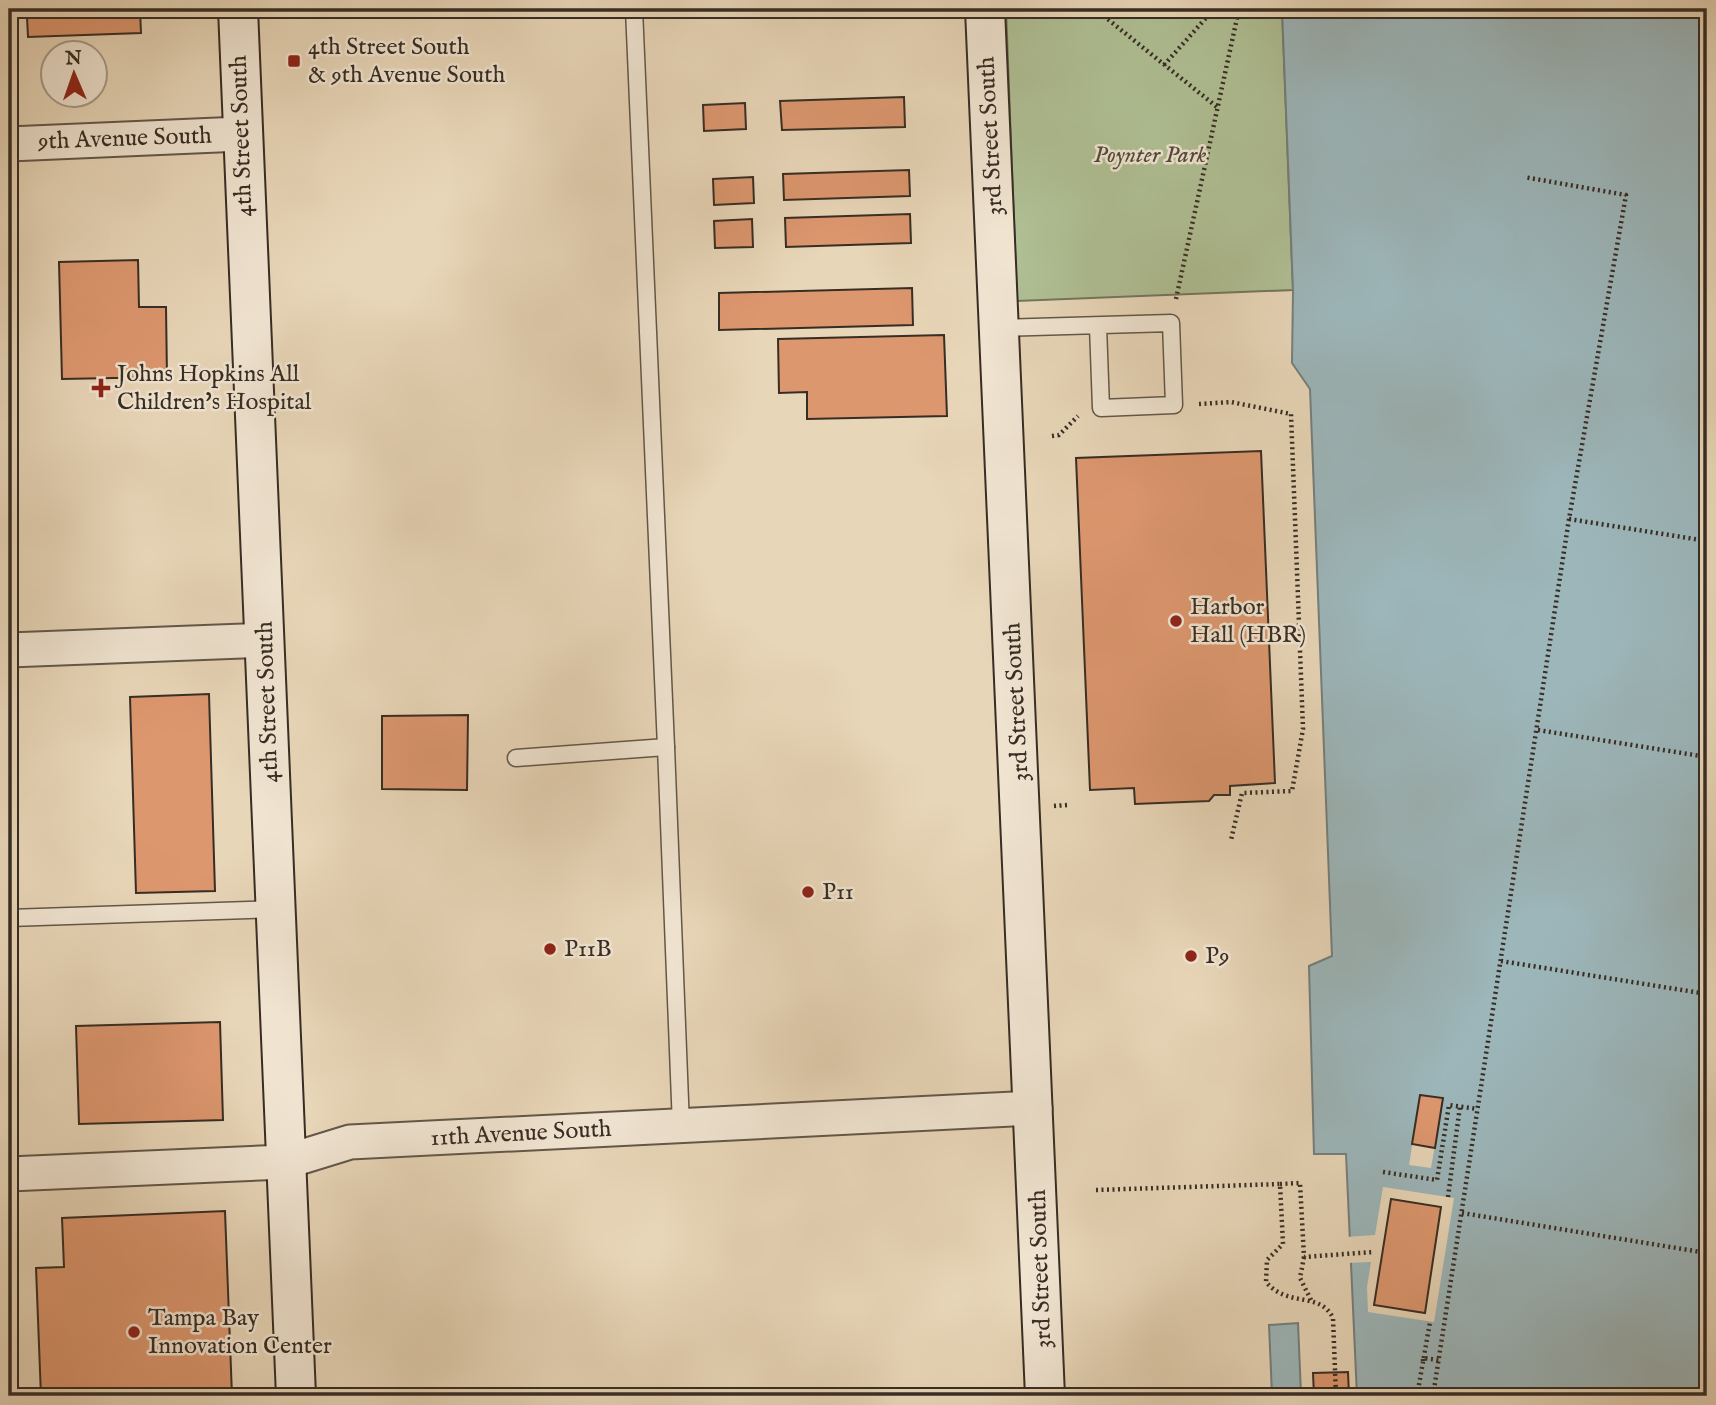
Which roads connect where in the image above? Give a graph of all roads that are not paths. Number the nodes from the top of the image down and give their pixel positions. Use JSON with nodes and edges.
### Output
{"nodes":[{"id":1,"x":237,"y":9,"type":"edge"},
{"id":2,"x":634,"y":9,"type":"edge"},
{"id":3,"x":985,"y":9,"type":"edge"},
{"id":4,"x":241,"y":134,"type":"junction"},
{"id":5,"x":9,"y":144,"type":"edge"},
{"id":6,"x":1098,"y":327,"type":"junction"},
{"id":7,"x":1000,"y":328,"type":"junction"},
{"id":8,"x":266,"y":640,"type":"junction"},
{"id":9,"x":9,"y":650,"type":"edge"},
{"id":10,"x":666,"y":747,"type":"junction"},
{"id":11,"x":516,"y":758,"type":"dead end"},
{"id":12,"x":276,"y":909,"type":"junction"},
{"id":13,"x":9,"y":918,"type":"edge"},
{"id":14,"x":1035,"y":1108,"type":"junction"},
{"id":15,"x":681,"y":1126,"type":"junction"},
{"id":16,"x":285,"y":1163,"type":"junction"},
{"id":17,"x":9,"y":1174,"type":"edge"},
{"id":18,"x":296,"y":1396,"type":"edge"},
{"id":19,"x":1045,"y":1396,"type":"edge"}],
"edges":[{"from":1,"to":4,"type":"main road","name":"4th Street South"},
{"from":2,"to":10,"type":"lane"},
{"from":3,"to":7,"type":"main road","name":"3rd Street South"},
{"from":4,"to":5,"type":"street","name":"9th Avenue South"},
{"from":4,"to":8,"type":"main road","name":"4th Street South"},
{"from":6,"to":6,"type":"lane"},
{"from":6,"to":7,"type":"lane"},
{"from":7,"to":14,"type":"main road","name":"3rd Street South"},
{"from":8,"to":9,"type":"street"},
{"from":8,"to":12,"type":"main road","name":"4th Street South"},
{"from":10,"to":11,"type":"lane"},
{"from":10,"to":15,"type":"lane"},
{"from":12,"to":13,"type":"lane"},
{"from":12,"to":16,"type":"main road","name":"4th Street South"},
{"from":14,"to":15,"type":"street","name":"11th Avenue South"},
{"from":14,"to":19,"type":"main road","name":"3rd Street South"},
{"from":15,"to":16,"type":"street","name":"11th Avenue South"},
{"from":16,"to":17,"type":"street","name":"11th Avenue South"},
{"from":16,"to":18,"type":"main road","name":"4th Street South"}]}
